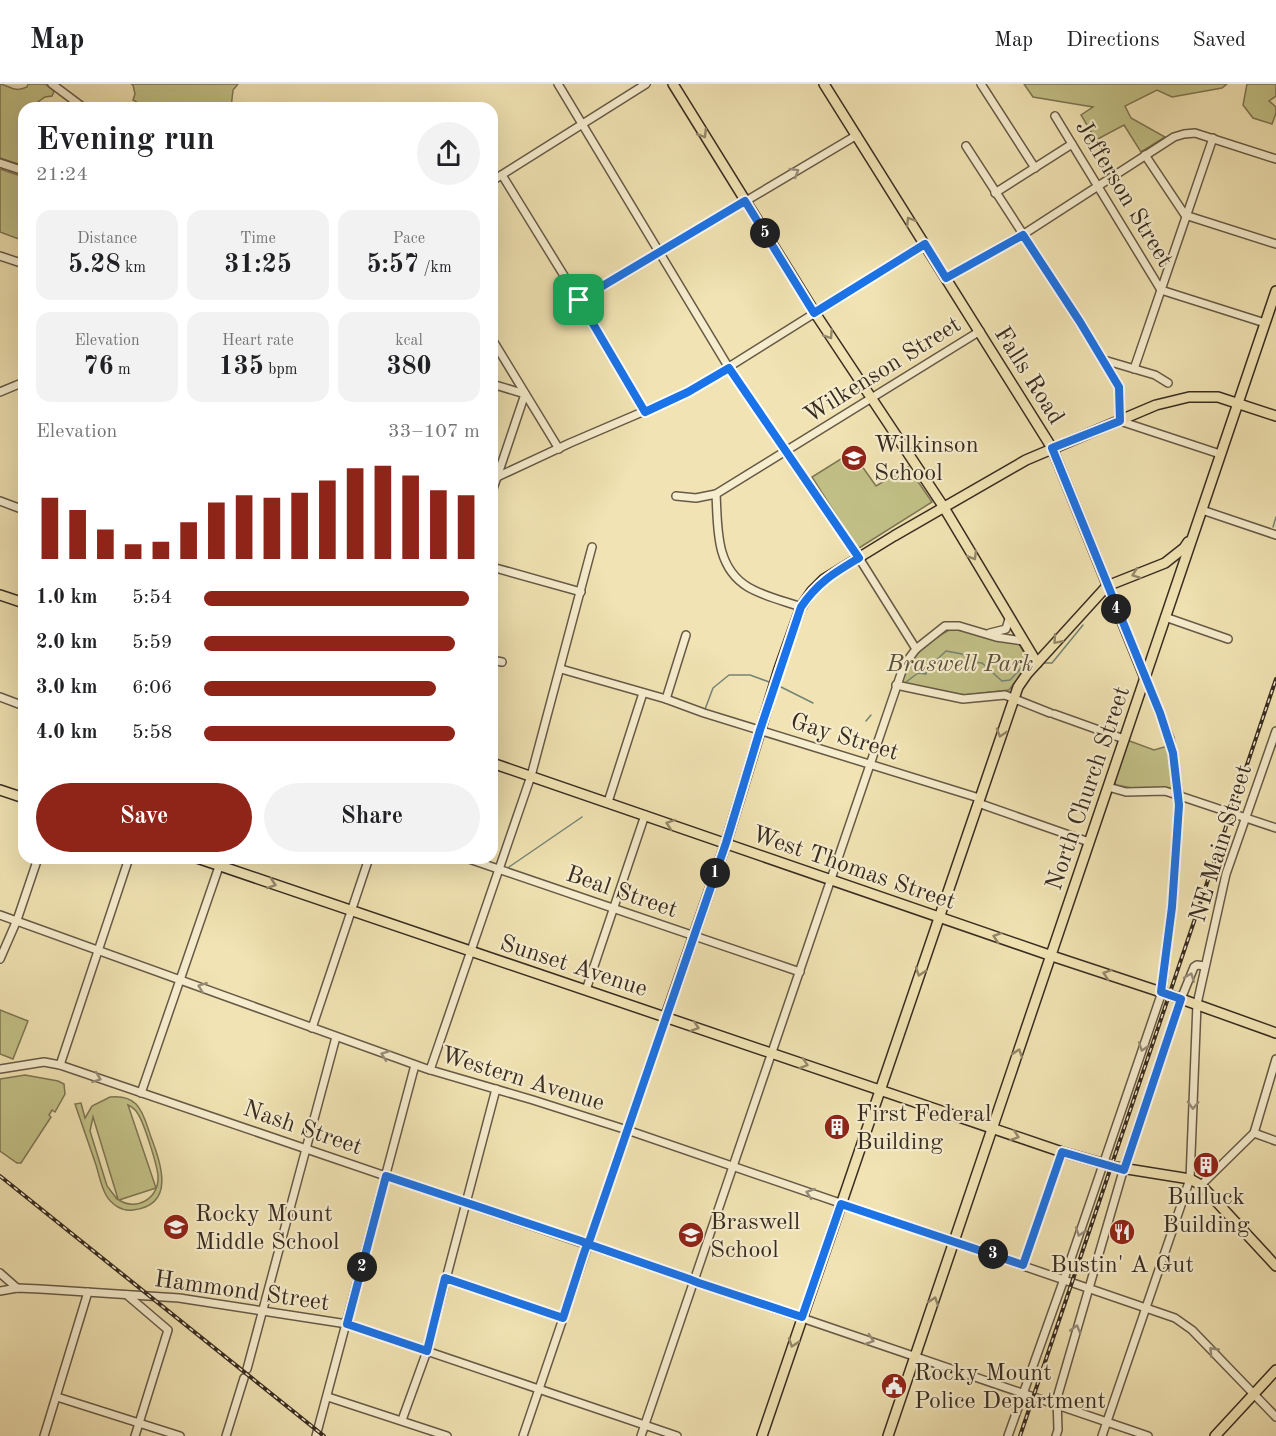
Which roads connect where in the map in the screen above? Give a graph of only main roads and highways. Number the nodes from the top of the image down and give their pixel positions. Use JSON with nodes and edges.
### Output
{"nodes":[{"id":1,"x":673,"y":84,"type":"edge"},
{"id":2,"x":824,"y":84,"type":"edge"},
{"id":3,"x":1276,"y":291,"type":"edge"},
{"id":4,"x":1237,"y":403,"type":"junction"},
{"id":5,"x":1276,"y":416,"type":"edge"},
{"id":6,"x":1052,"y":448,"type":"junction"},
{"id":7,"x":943,"y":506,"type":"junction"},
{"id":8,"x":1194,"y":532,"type":"junction"},
{"id":9,"x":1166,"y":562,"type":"junction"},
{"id":10,"x":1107,"y":586,"type":"junction"},
{"id":11,"x":0,"y":595,"type":"edge"},
{"id":12,"x":18,"y":601,"type":"edge"},
{"id":13,"x":1167,"y":613,"type":"junction"},
{"id":14,"x":1037,"y":663,"type":"junction"},
{"id":15,"x":1144,"y":678,"type":"junction"},
{"id":16,"x":498,"y":765,"type":"edge"},
{"id":17,"x":0,"y":790,"type":"edge"},
{"id":18,"x":18,"y":796,"type":"edge"},
{"id":19,"x":726,"y":843,"type":"junction"},
{"id":20,"x":225,"y":864,"type":"edge"},
{"id":21,"x":939,"y":917,"type":"junction"},
{"id":22,"x":1052,"y":956,"type":"junction"},
{"id":23,"x":666,"y":1016,"type":"junction"},
{"id":24,"x":1276,"y":1033,"type":"edge"},
{"id":25,"x":880,"y":1089,"type":"junction"},
{"id":26,"x":992,"y":1128,"type":"junction"},
{"id":27,"x":1276,"y":1266,"type":"edge"},
{"id":28,"x":1276,"y":1370,"type":"edge"},
{"id":29,"x":762,"y":1436,"type":"edge"},
{"id":30,"x":888,"y":1436,"type":"edge"},
{"id":31,"x":1215,"y":1436,"type":"edge"}],
"edges":[{"from":1,"to":7,"type":"main road","one_way":true},
{"from":6,"to":2,"type":"main road","name":"Falls Road","one_way":true},
{"from":3,"to":4,"type":"main road","name":"North Church Street"},
{"from":4,"to":5,"type":"main road"},
{"from":4,"to":6,"type":"main road"},
{"from":4,"to":8,"type":"main road","name":"North Church Street"},
{"from":6,"to":7,"type":"main road"},
{"from":6,"to":10,"type":"main road","name":"Falls Road"},
{"from":7,"to":14,"type":"main road","one_way":true},
{"from":7,"to":19,"type":"main road"},
{"from":8,"to":9,"type":"main road"},
{"from":8,"to":13,"type":"main road","name":"North Church Street"},
{"from":9,"to":10,"type":"main road","one_way":true},
{"from":9,"to":13,"type":"main road"},
{"from":10,"to":14,"type":"main road","one_way":true},
{"from":10,"to":15,"type":"main road","name":"Falls Road"},
{"from":11,"to":12,"type":"main road"},
{"from":13,"to":15,"type":"main road","name":"North Church Street"},
{"from":14,"to":21,"type":"main road","one_way":true},
{"from":15,"to":22,"type":"main road","name":"North Church Street"},
{"from":19,"to":16,"type":"main road","name":"West Thomas Street","one_way":true},
{"from":17,"to":18,"type":"main road"},
{"from":19,"to":21,"type":"main road","name":"West Thomas Street"},
{"from":19,"to":23,"type":"main road"},
{"from":20,"to":23,"type":"main road","name":"Sunset Avenue","one_way":true},
{"from":22,"to":21,"type":"main road","name":"West Thomas Street","one_way":true},
{"from":21,"to":25,"type":"main road","one_way":true},
{"from":24,"to":22,"type":"main road","name":"West Thomas Street","one_way":true},
{"from":26,"to":22,"type":"main road","name":"North Church Street","one_way":true},
{"from":23,"to":25,"type":"main road","name":"Sunset Avenue","one_way":true},
{"from":25,"to":26,"type":"main road","name":"Sunset Avenue"},
{"from":25,"to":29,"type":"main road","one_way":true},
{"from":26,"to":27,"type":"main road","name":"Sunset Avenue","one_way":true},
{"from":30,"to":26,"type":"main road","name":"North Church Street","one_way":true},
{"from":28,"to":31,"type":"main road"}]}
